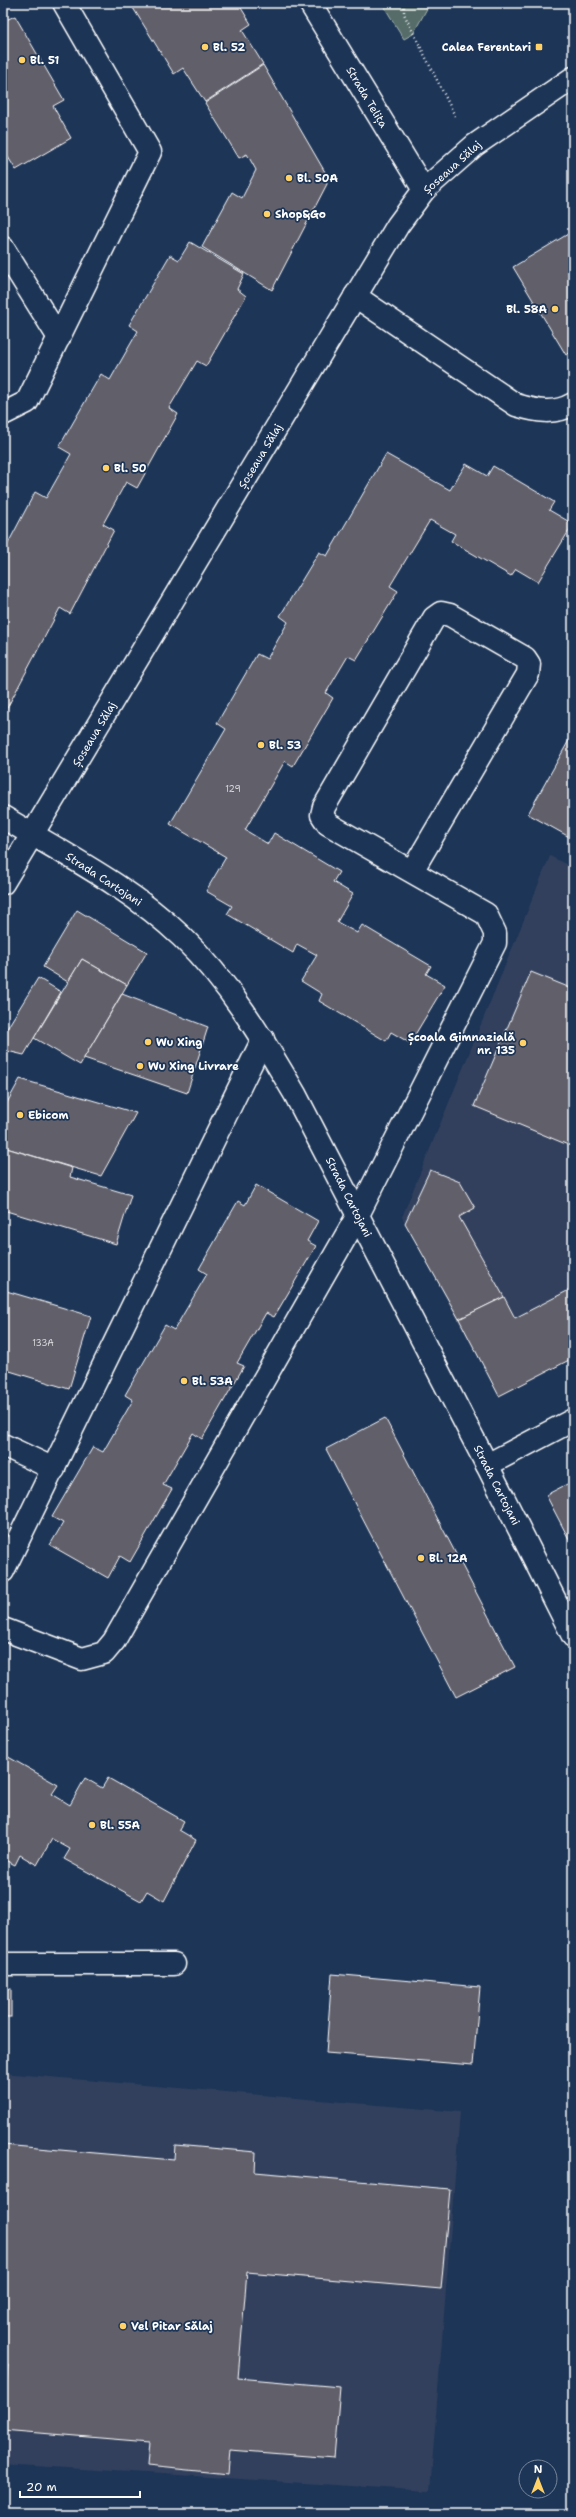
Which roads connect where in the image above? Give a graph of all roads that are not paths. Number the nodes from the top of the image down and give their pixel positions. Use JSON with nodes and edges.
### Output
{"nodes":[{"id":1,"x":64,"y":3,"type":"edge"},
{"id":2,"x":310,"y":3,"type":"edge"},
{"id":3,"x":573,"y":78,"type":"edge"},
{"id":4,"x":424,"y":190,"type":"junction"},
{"id":5,"x":3,"y":248,"type":"edge"},
{"id":6,"x":355,"y":296,"type":"junction"},
{"id":7,"x":59,"y":338,"type":"junction"},
{"id":8,"x":573,"y":404,"type":"edge"},
{"id":9,"x":3,"y":414,"type":"edge"},
{"id":10,"x":3,"y":817,"type":"edge"},
{"id":11,"x":32,"y":834,"type":"junction"},
{"id":12,"x":412,"y":871,"type":"junction"},
{"id":13,"x":3,"y":883,"type":"edge"},
{"id":14,"x":263,"y":1039,"type":"junction"},
{"id":15,"x":358,"y":1215,"type":"junction"},
{"id":16,"x":573,"y":1420,"type":"edge"},
{"id":17,"x":3,"y":1445,"type":"edge"},
{"id":18,"x":487,"y":1465,"type":"junction"},
{"id":19,"x":54,"y":1469,"type":"junction"},
{"id":20,"x":3,"y":1571,"type":"edge"},
{"id":21,"x":567,"y":1610,"type":"edge"},
{"id":22,"x":3,"y":1629,"type":"edge"},
{"id":23,"x":573,"y":1636,"type":"edge"},
{"id":24,"x":3,"y":1964,"type":"edge"},
{"id":25,"x":174,"y":1964,"type":"dead end"}],
"edges":[{"from":1,"to":7,"type":"street"},
{"from":2,"to":4,"type":"street","name":"Strada Telița"},
{"from":3,"to":4,"type":"street","name":"Șoseaua Sălaj"},
{"from":4,"to":6,"type":"street","name":"Șoseaua Sălaj"},
{"from":5,"to":7,"type":"street"},
{"from":6,"to":8,"type":"street"},
{"from":6,"to":11,"type":"street","name":"Șoseaua Sălaj"},
{"from":7,"to":9,"type":"street"},
{"from":10,"to":11,"type":"street","name":"Strada Cartojani"},
{"from":11,"to":13,"type":"street","name":"Șoseaua Sălaj"},
{"from":11,"to":14,"type":"street","name":"Strada Cartojani"},
{"from":12,"to":12,"type":"street"},
{"from":12,"to":15,"type":"street"},
{"from":14,"to":15,"type":"street","name":"Strada Cartojani"},
{"from":14,"to":19,"type":"street"},
{"from":15,"to":18,"type":"street","name":"Strada Cartojani"},
{"from":15,"to":22,"type":"street"},
{"from":16,"to":18,"type":"street"},
{"from":17,"to":19,"type":"street"},
{"from":18,"to":21,"type":"street","name":"Strada Cartojani"},
{"from":19,"to":20,"type":"street"},
{"from":21,"to":23,"type":"street","name":"Strada Cartojani"},
{"from":24,"to":25,"type":"street"}]}
